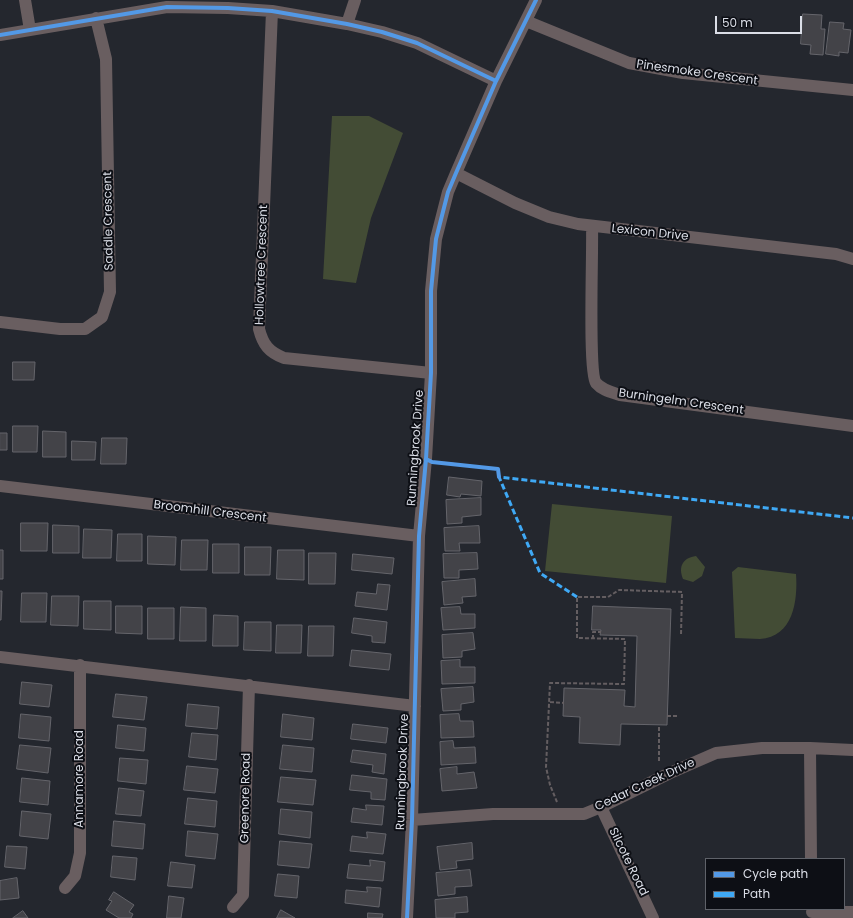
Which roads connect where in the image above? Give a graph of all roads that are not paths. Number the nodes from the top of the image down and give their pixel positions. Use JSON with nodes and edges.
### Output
{"nodes":[{"id":1,"x":25,"y":0,"type":"edge"},
{"id":2,"x":355,"y":0,"type":"edge"},
{"id":3,"x":536,"y":0,"type":"edge"},
{"id":4,"x":272,"y":11,"type":"junction"},
{"id":5,"x":96,"y":18,"type":"junction"},
{"id":6,"x":526,"y":21,"type":"junction"},
{"id":7,"x":347,"y":24,"type":"junction"},
{"id":8,"x":30,"y":30,"type":"junction"},
{"id":9,"x":0,"y":35,"type":"edge"},
{"id":10,"x":496,"y":80,"type":"junction"},
{"id":11,"x":853,"y":90,"type":"edge"},
{"id":12,"x":456,"y":173,"type":"junction"},
{"id":13,"x":592,"y":227,"type":"junction"},
{"id":14,"x":853,"y":259,"type":"edge"},
{"id":15,"x":0,"y":322,"type":"edge"},
{"id":16,"x":431,"y":373,"type":"junction"},
{"id":17,"x":853,"y":425,"type":"edge"},
{"id":18,"x":0,"y":486,"type":"edge"},
{"id":19,"x":419,"y":536,"type":"junction"},
{"id":20,"x":0,"y":656,"type":"edge"},
{"id":21,"x":80,"y":665,"type":"junction"},
{"id":22,"x":249,"y":685,"type":"junction"},
{"id":23,"x":415,"y":706,"type":"junction"},
{"id":24,"x":810,"y":748,"type":"junction"},
{"id":25,"x":853,"y":750,"type":"edge"},
{"id":26,"x":602,"y":807,"type":"junction"},
{"id":27,"x":412,"y":820,"type":"junction"},
{"id":28,"x":811,"y":858,"type":"edge"},
{"id":29,"x":65,"y":888,"type":"dead end"},
{"id":30,"x":233,"y":907,"type":"dead end"},
{"id":31,"x":853,"y":912,"type":"edge"},
{"id":32,"x":812,"y":913,"type":"edge"},
{"id":33,"x":407,"y":918,"type":"edge"},
{"id":34,"x":653,"y":918,"type":"edge"}],
"edges":[{"from":1,"to":8,"type":"street"},
{"from":2,"to":7,"type":"street"},
{"from":3,"to":6,"type":"street","name":"Runningbrook Drive"},
{"from":4,"to":5,"type":"street"},
{"from":4,"to":7,"type":"street"},
{"from":4,"to":16,"type":"street","name":"Hollowtree Crescent"},
{"from":5,"to":8,"type":"street"},
{"from":5,"to":15,"type":"street","name":"Saddle Crescent"},
{"from":6,"to":10,"type":"street","name":"Runningbrook Drive"},
{"from":6,"to":11,"type":"street","name":"Pinesmoke Crescent"},
{"from":7,"to":10,"type":"street"},
{"from":8,"to":9,"type":"street"},
{"from":10,"to":12,"type":"street","name":"Runningbrook Drive"},
{"from":12,"to":13,"type":"street","name":"Lexicon Drive"},
{"from":12,"to":16,"type":"street","name":"Runningbrook Drive"},
{"from":13,"to":14,"type":"street","name":"Lexicon Drive"},
{"from":13,"to":17,"type":"street","name":"Burningelm Crescent"},
{"from":16,"to":19,"type":"street","name":"Runningbrook Drive"},
{"from":18,"to":19,"type":"street","name":"Broomhill Crescent"},
{"from":19,"to":23,"type":"street","name":"Runningbrook Drive"},
{"from":20,"to":21,"type":"street"},
{"from":21,"to":22,"type":"street"},
{"from":21,"to":29,"type":"street","name":"Annamore Road"},
{"from":22,"to":23,"type":"street"},
{"from":22,"to":30,"type":"street","name":"Greenore Road"},
{"from":23,"to":27,"type":"street","name":"Runningbrook Drive"},
{"from":24,"to":25,"type":"street","name":"Cedar Creek Drive"},
{"from":24,"to":26,"type":"street","name":"Cedar Creek Drive"},
{"from":24,"to":28,"type":"street"},
{"from":26,"to":27,"type":"street","name":"Cedar Creek Drive"},
{"from":26,"to":34,"type":"street","name":"Silcote Road"},
{"from":27,"to":33,"type":"street","name":"Runningbrook Drive"},
{"from":31,"to":32,"type":"street"}]}
